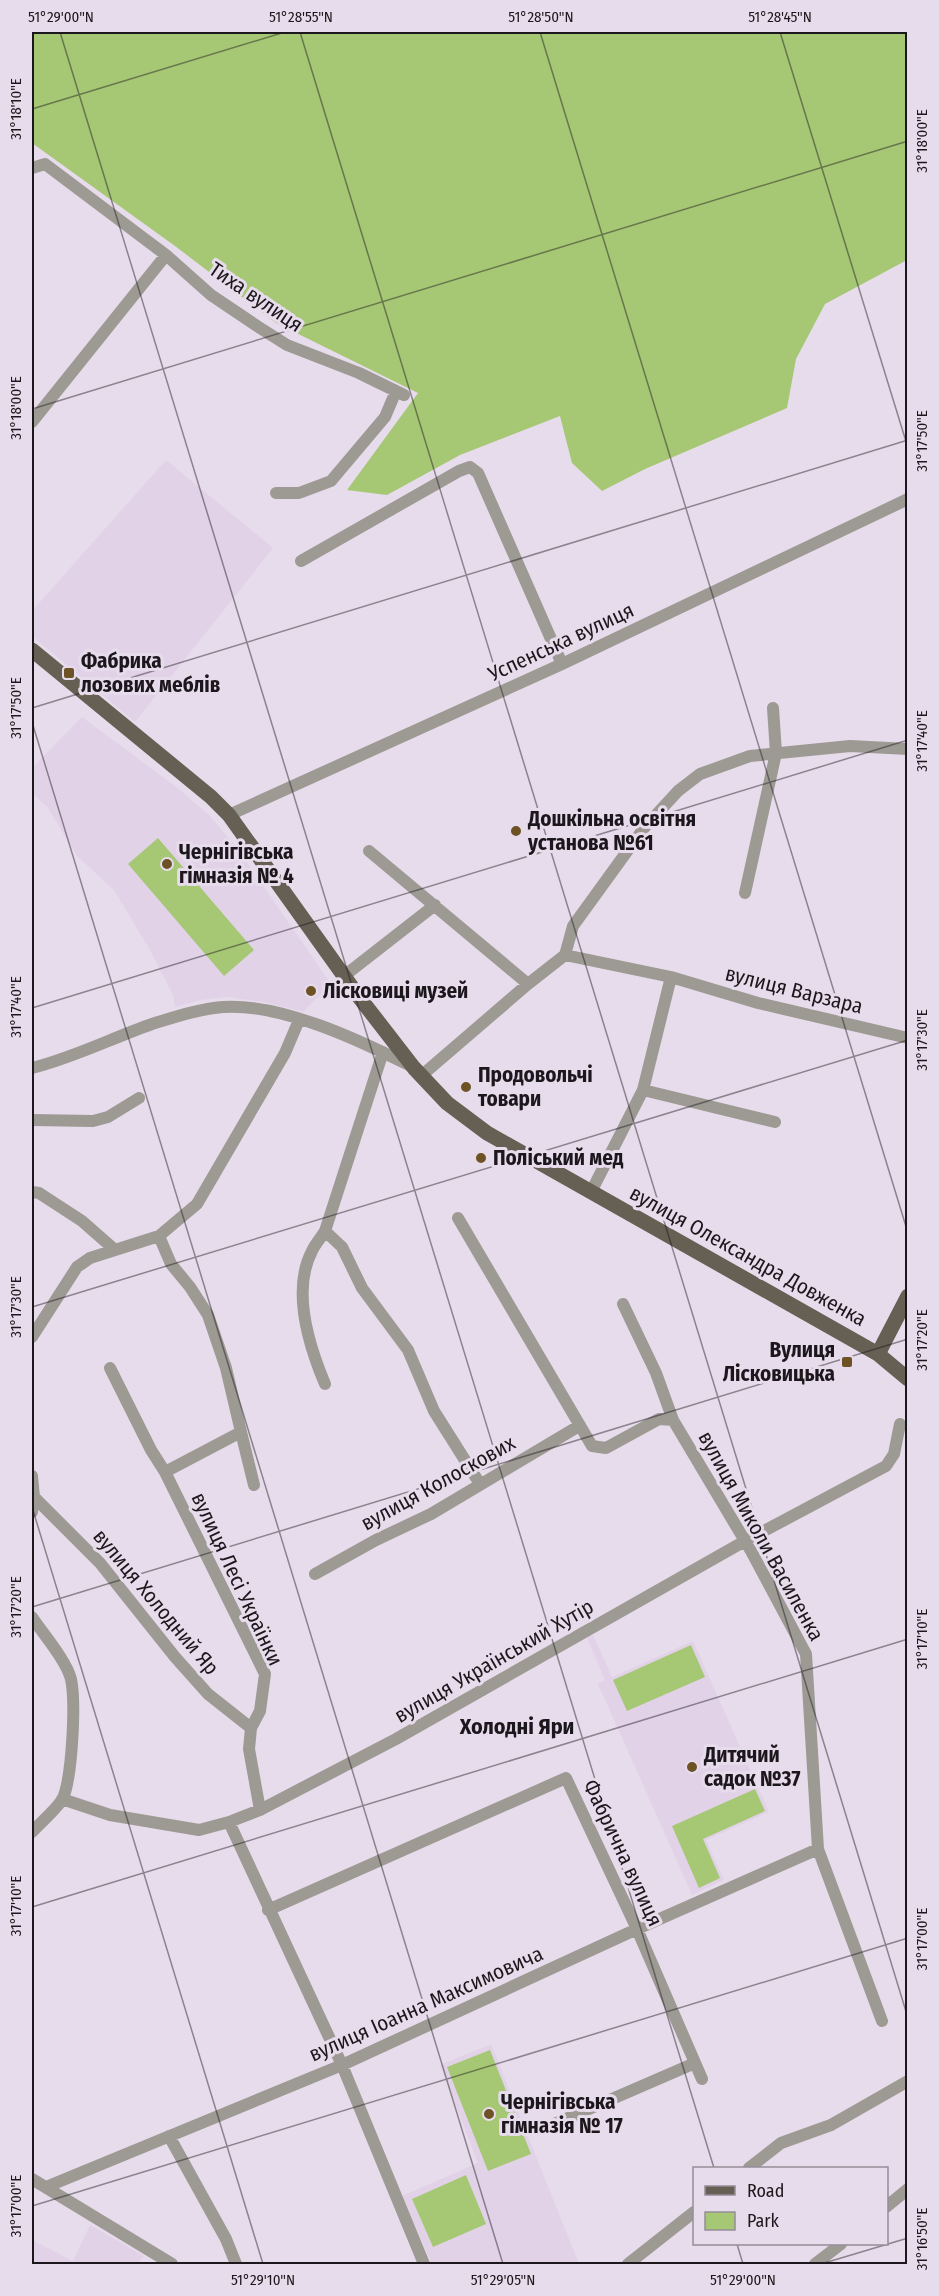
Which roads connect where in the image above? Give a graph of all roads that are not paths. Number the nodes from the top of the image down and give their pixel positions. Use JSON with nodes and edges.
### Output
{"nodes":[{"id":1,"x":32,"y":168,"type":"edge"},
{"id":2,"x":166,"y":255,"type":"junction"},
{"id":3,"x":32,"y":422,"type":"edge"},
{"id":4,"x":276,"y":493,"type":"dead end"},
{"id":5,"x":908,"y":499,"type":"edge"},
{"id":6,"x":301,"y":561,"type":"dead end"},
{"id":7,"x":32,"y":650,"type":"edge"},
{"id":8,"x":562,"y":664,"type":"junction"},
{"id":9,"x":773,"y":708,"type":"dead end"},
{"id":10,"x":908,"y":748,"type":"edge"},
{"id":11,"x":776,"y":753,"type":"junction"},
{"id":12,"x":229,"y":815,"type":"junction"},
{"id":13,"x":369,"y":851,"type":"dead end"},
{"id":14,"x":745,"y":893,"type":"dead end"},
{"id":15,"x":435,"y":905,"type":"junction"},
{"id":16,"x":565,"y":955,"type":"junction"},
{"id":17,"x":344,"y":976,"type":"junction"},
{"id":18,"x":671,"y":977,"type":"junction"},
{"id":19,"x":528,"y":984,"type":"junction"},
{"id":20,"x":299,"y":1020,"type":"junction"},
{"id":21,"x":908,"y":1038,"type":"edge"},
{"id":22,"x":383,"y":1052,"type":"junction"},
{"id":23,"x":32,"y":1068,"type":"edge"},
{"id":24,"x":417,"y":1072,"type":"junction"},
{"id":25,"x":643,"y":1090,"type":"junction"},
{"id":26,"x":139,"y":1098,"type":"dead end"},
{"id":27,"x":32,"y":1120,"type":"edge"},
{"id":28,"x":775,"y":1122,"type":"dead end"},
{"id":29,"x":32,"y":1192,"type":"edge"},
{"id":30,"x":591,"y":1192,"type":"junction"},
{"id":31,"x":458,"y":1218,"type":"dead end"},
{"id":32,"x":326,"y":1232,"type":"junction"},
{"id":33,"x":159,"y":1236,"type":"junction"},
{"id":34,"x":115,"y":1250,"type":"junction"},
{"id":35,"x":908,"y":1296,"type":"edge"},
{"id":36,"x":623,"y":1304,"type":"dead end"},
{"id":37,"x":32,"y":1337,"type":"edge"},
{"id":38,"x":878,"y":1354,"type":"junction"},
{"id":39,"x":110,"y":1368,"type":"dead end"},
{"id":40,"x":908,"y":1379,"type":"edge"},
{"id":41,"x":325,"y":1384,"type":"dead end"},
{"id":42,"x":673,"y":1420,"type":"junction"},
{"id":43,"x":900,"y":1424,"type":"dead end"},
{"id":44,"x":579,"y":1426,"type":"junction"},
{"id":45,"x":241,"y":1432,"type":"junction"},
{"id":46,"x":165,"y":1472,"type":"junction"},
{"id":47,"x":32,"y":1476,"type":"edge"},
{"id":48,"x":480,"y":1484,"type":"junction"},
{"id":49,"x":254,"y":1485,"type":"dead end"},
{"id":50,"x":34,"y":1497,"type":"junction"},
{"id":51,"x":32,"y":1512,"type":"edge"},
{"id":52,"x":745,"y":1540,"type":"junction"},
{"id":53,"x":315,"y":1574,"type":"dead end"},
{"id":54,"x":32,"y":1617,"type":"edge"},
{"id":55,"x":251,"y":1728,"type":"junction"},
{"id":56,"x":62,"y":1799,"type":"junction"},
{"id":57,"x":260,"y":1810,"type":"junction"},
{"id":58,"x":229,"y":1822,"type":"junction"},
{"id":59,"x":32,"y":1832,"type":"edge"},
{"id":60,"x":818,"y":1850,"type":"junction"},
{"id":61,"x":268,"y":1910,"type":"junction"},
{"id":62,"x":637,"y":1929,"type":"junction"},
{"id":63,"x":882,"y":2021,"type":"dead end"},
{"id":64,"x":695,"y":2063,"type":"junction"},
{"id":65,"x":342,"y":2065,"type":"junction"},
{"id":66,"x":702,"y":2079,"type":"dead end"},
{"id":67,"x":908,"y":2081,"type":"edge"},
{"id":68,"x":545,"y":2128,"type":"dead end"},
{"id":69,"x":169,"y":2136,"type":"junction"},
{"id":70,"x":751,"y":2167,"type":"edge"},
{"id":71,"x":32,"y":2179,"type":"edge"},
{"id":72,"x":46,"y":2187,"type":"junction"},
{"id":73,"x":908,"y":2189,"type":"edge"},
{"id":74,"x":888,"y":2204,"type":"edge"},
{"id":75,"x":693,"y":2213,"type":"edge"},
{"id":76,"x":840,"y":2245,"type":"edge"},
{"id":77,"x":172,"y":2265,"type":"edge"},
{"id":78,"x":236,"y":2265,"type":"edge"},
{"id":79,"x":424,"y":2265,"type":"edge"},
{"id":80,"x":628,"y":2265,"type":"edge"},
{"id":81,"x":815,"y":2265,"type":"edge"}],
"edges":[{"from":1,"to":2,"type":"street","name":"Тиха вулиця"},
{"from":2,"to":3,"type":"street"},
{"from":2,"to":4,"type":"street","name":"Тиха вулиця"},
{"from":5,"to":8,"type":"street","name":"Успенська вулиця"},
{"from":6,"to":8,"type":"street"},
{"from":7,"to":12,"type":"main road","name":"вулиця Олександра Довженка"},
{"from":8,"to":12,"type":"street","name":"Успенська вулиця"},
{"from":9,"to":11,"type":"street"},
{"from":10,"to":11,"type":"street"},
{"from":11,"to":14,"type":"street"},
{"from":11,"to":16,"type":"street"},
{"from":12,"to":17,"type":"main road","name":"вулиця Олександра Довженка"},
{"from":13,"to":15,"type":"street"},
{"from":15,"to":17,"type":"street"},
{"from":15,"to":19,"type":"street"},
{"from":16,"to":18,"type":"street","name":"вулиця Варзара"},
{"from":16,"to":19,"type":"street"},
{"from":17,"to":24,"type":"main road","name":"вулиця Олександра Довженка"},
{"from":18,"to":21,"type":"street","name":"вулиця Варзара"},
{"from":18,"to":25,"type":"street"},
{"from":19,"to":24,"type":"street"},
{"from":20,"to":22,"type":"street"},
{"from":20,"to":23,"type":"street"},
{"from":20,"to":33,"type":"street"},
{"from":22,"to":24,"type":"street"},
{"from":22,"to":32,"type":"street"},
{"from":24,"to":30,"type":"main road","name":"вулиця Олександра Довженка"},
{"from":25,"to":28,"type":"street"},
{"from":25,"to":30,"type":"street"},
{"from":26,"to":27,"type":"street"},
{"from":29,"to":34,"type":"street"},
{"from":30,"to":38,"type":"main road","name":"вулиця Олександра Довженка"},
{"from":31,"to":44,"type":"street","name":"вулиця Миколи Василенка"},
{"from":32,"to":41,"type":"street"},
{"from":32,"to":48,"type":"street"},
{"from":33,"to":34,"type":"street"},
{"from":33,"to":45,"type":"street"},
{"from":34,"to":37,"type":"street"},
{"from":35,"to":38,"type":"main road"},
{"from":36,"to":42,"type":"street","name":"вулиця Миколи Василенка"},
{"from":38,"to":40,"type":"main road","name":"вулиця Олександра Довженка"},
{"from":39,"to":46,"type":"street","name":"вулиця Лесі Українки"},
{"from":42,"to":44,"type":"street","name":"вулиця Миколи Василенка"},
{"from":42,"to":52,"type":"street","name":"вулиця Миколи Василенка"},
{"from":43,"to":52,"type":"street","name":"вулиця Український Хутір"},
{"from":44,"to":48,"type":"street","name":"вулиця Колоскових"},
{"from":45,"to":46,"type":"street"},
{"from":45,"to":49,"type":"street"},
{"from":46,"to":55,"type":"street","name":"вулиця Лесі Українки"},
{"from":47,"to":50,"type":"street"},
{"from":48,"to":53,"type":"street","name":"вулиця Колоскових"},
{"from":50,"to":51,"type":"street"},
{"from":50,"to":55,"type":"street","name":"вулиця Холодний Яр"},
{"from":52,"to":57,"type":"street","name":"вулиця Український Хутір"},
{"from":52,"to":60,"type":"street","name":"вулиця Миколи Василенка"},
{"from":54,"to":56,"type":"street"},
{"from":55,"to":57,"type":"street","name":"вулиця Лесі Українки"},
{"from":56,"to":58,"type":"street","name":"вулиця Український Хутір"},
{"from":56,"to":59,"type":"street"},
{"from":57,"to":58,"type":"street","name":"вулиця Український Хутір"},
{"from":58,"to":61,"type":"street"},
{"from":60,"to":62,"type":"street","name":"вулиця Іоанна Максимовича"},
{"from":60,"to":63,"type":"street","name":"вулиця Миколи Василенка"},
{"from":61,"to":62,"type":"street","name":"Фабрична вулиця"},
{"from":61,"to":65,"type":"street"},
{"from":62,"to":64,"type":"street","name":"Фабрична вулиця"},
{"from":62,"to":65,"type":"street","name":"вулиця Іоанна Максимовича"},
{"from":64,"to":66,"type":"street","name":"Фабрична вулиця"},
{"from":64,"to":68,"type":"street"},
{"from":65,"to":69,"type":"street","name":"вулиця Іоанна Максимовича"},
{"from":65,"to":79,"type":"street"},
{"from":67,"to":70,"type":"street"},
{"from":69,"to":72,"type":"street","name":"вулиця Іоанна Максимовича"},
{"from":69,"to":78,"type":"street"},
{"from":71,"to":72,"type":"street"},
{"from":72,"to":77,"type":"street"},
{"from":73,"to":74,"type":"street"},
{"from":75,"to":80,"type":"street"},
{"from":76,"to":81,"type":"street"}]}
